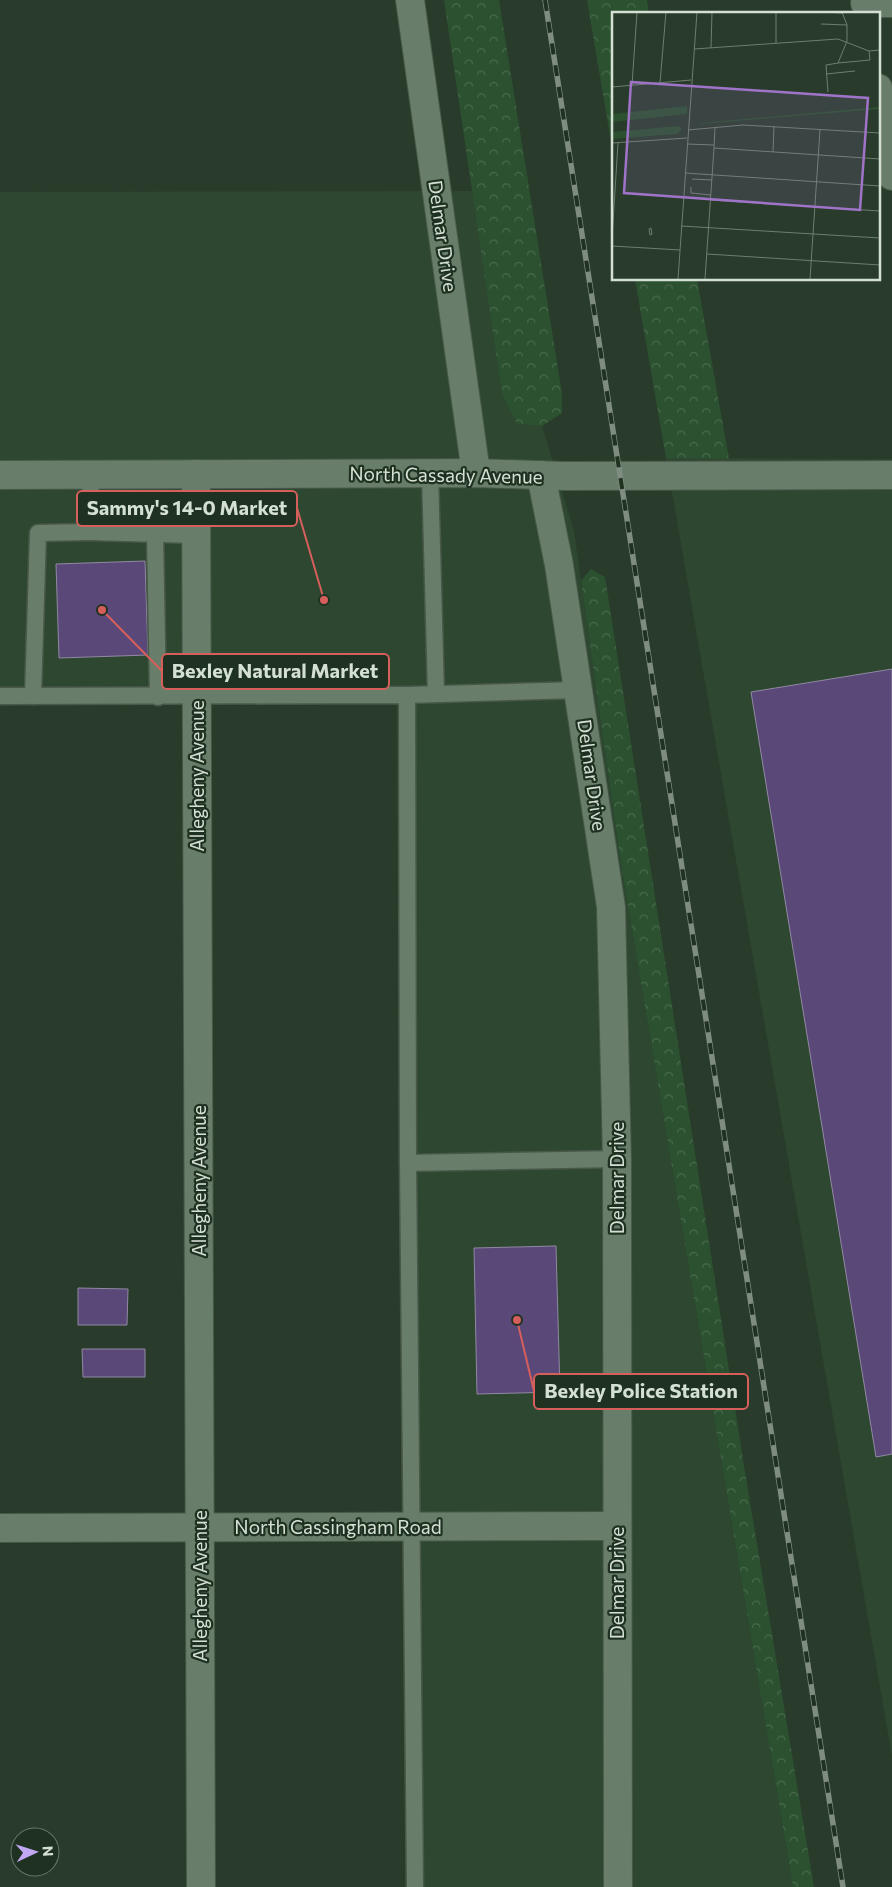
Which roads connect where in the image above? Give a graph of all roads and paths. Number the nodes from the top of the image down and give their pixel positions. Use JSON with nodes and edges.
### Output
{"nodes":[{"id":1,"x":410,"y":0,"type":"edge"},
{"id":2,"x":892,"y":3,"type":"edge"},
{"id":3,"x":865,"y":6,"type":"edge"},
{"id":4,"x":880,"y":101,"type":"edge"},
{"id":5,"x":892,"y":176,"type":"edge"},
{"id":6,"x":430,"y":473,"type":"junction"},
{"id":7,"x":476,"y":473,"type":"junction"},
{"id":8,"x":196,"y":474,"type":"junction"},
{"id":9,"x":0,"y":475,"type":"edge"},
{"id":10,"x":90,"y":475,"type":"junction"},
{"id":11,"x":541,"y":476,"type":"junction"},
{"id":12,"x":892,"y":476,"type":"edge"},
{"id":13,"x":89,"y":532,"type":"junction"},
{"id":14,"x":155,"y":534,"type":"junction"},
{"id":15,"x":196,"y":535,"type":"junction"},
{"id":16,"x":579,"y":690,"type":"junction"},
{"id":17,"x":407,"y":694,"type":"junction"},
{"id":18,"x":436,"y":694,"type":"junction"},
{"id":19,"x":0,"y":696,"type":"edge"},
{"id":20,"x":34,"y":696,"type":"junction"},
{"id":21,"x":158,"y":697,"type":"junction"},
{"id":22,"x":197,"y":697,"type":"junction"},
{"id":23,"x":617,"y":1159,"type":"junction"},
{"id":24,"x":408,"y":1163,"type":"junction"},
{"id":25,"x":412,"y":1526,"type":"junction"},
{"id":26,"x":616,"y":1526,"type":"junction"},
{"id":27,"x":200,"y":1527,"type":"junction"},
{"id":28,"x":0,"y":1528,"type":"edge"},
{"id":29,"x":201,"y":1887,"type":"edge"},
{"id":30,"x":415,"y":1887,"type":"edge"},
{"id":31,"x":618,"y":1887,"type":"edge"}],
"edges":[{"from":1,"to":7,"type":"street","name":"Delmar Drive"},
{"from":2,"to":3,"type":"street"},
{"from":4,"to":5,"type":"street"},
{"from":6,"to":7,"type":"street","name":"North Cassady Avenue"},
{"from":6,"to":8,"type":"street","name":"North Cassady Avenue"},
{"from":6,"to":18,"type":"lane"},
{"from":7,"to":11,"type":"street","name":"North Cassady Avenue"},
{"from":8,"to":10,"type":"street","name":"North Cassady Avenue"},
{"from":8,"to":15,"type":"street","name":"Allegheny Avenue"},
{"from":9,"to":10,"type":"street","name":"North Cassady Avenue"},
{"from":10,"to":13,"type":"lane"},
{"from":11,"to":12,"type":"street","name":"North Cassady Avenue"},
{"from":11,"to":16,"type":"street","name":"Delmar Drive"},
{"from":13,"to":14,"type":"lane"},
{"from":13,"to":20,"type":"lane"},
{"from":14,"to":15,"type":"lane"},
{"from":14,"to":21,"type":"lane"},
{"from":15,"to":22,"type":"street","name":"Allegheny Avenue"},
{"from":16,"to":18,"type":"lane"},
{"from":16,"to":23,"type":"street","name":"Delmar Drive"},
{"from":17,"to":18,"type":"lane"},
{"from":17,"to":22,"type":"lane"},
{"from":17,"to":24,"type":"lane"},
{"from":19,"to":20,"type":"lane"},
{"from":20,"to":21,"type":"lane"},
{"from":21,"to":22,"type":"lane"},
{"from":22,"to":27,"type":"street","name":"Allegheny Avenue"},
{"from":23,"to":24,"type":"lane"},
{"from":23,"to":26,"type":"street","name":"Delmar Drive"},
{"from":24,"to":25,"type":"lane"},
{"from":25,"to":26,"type":"street","name":"North Cassingham Road"},
{"from":25,"to":27,"type":"street","name":"North Cassingham Road"},
{"from":25,"to":30,"type":"lane"},
{"from":26,"to":31,"type":"street","name":"Delmar Drive"},
{"from":27,"to":28,"type":"street","name":"North Cassingham Road"},
{"from":27,"to":29,"type":"street","name":"Allegheny Avenue"}]}
